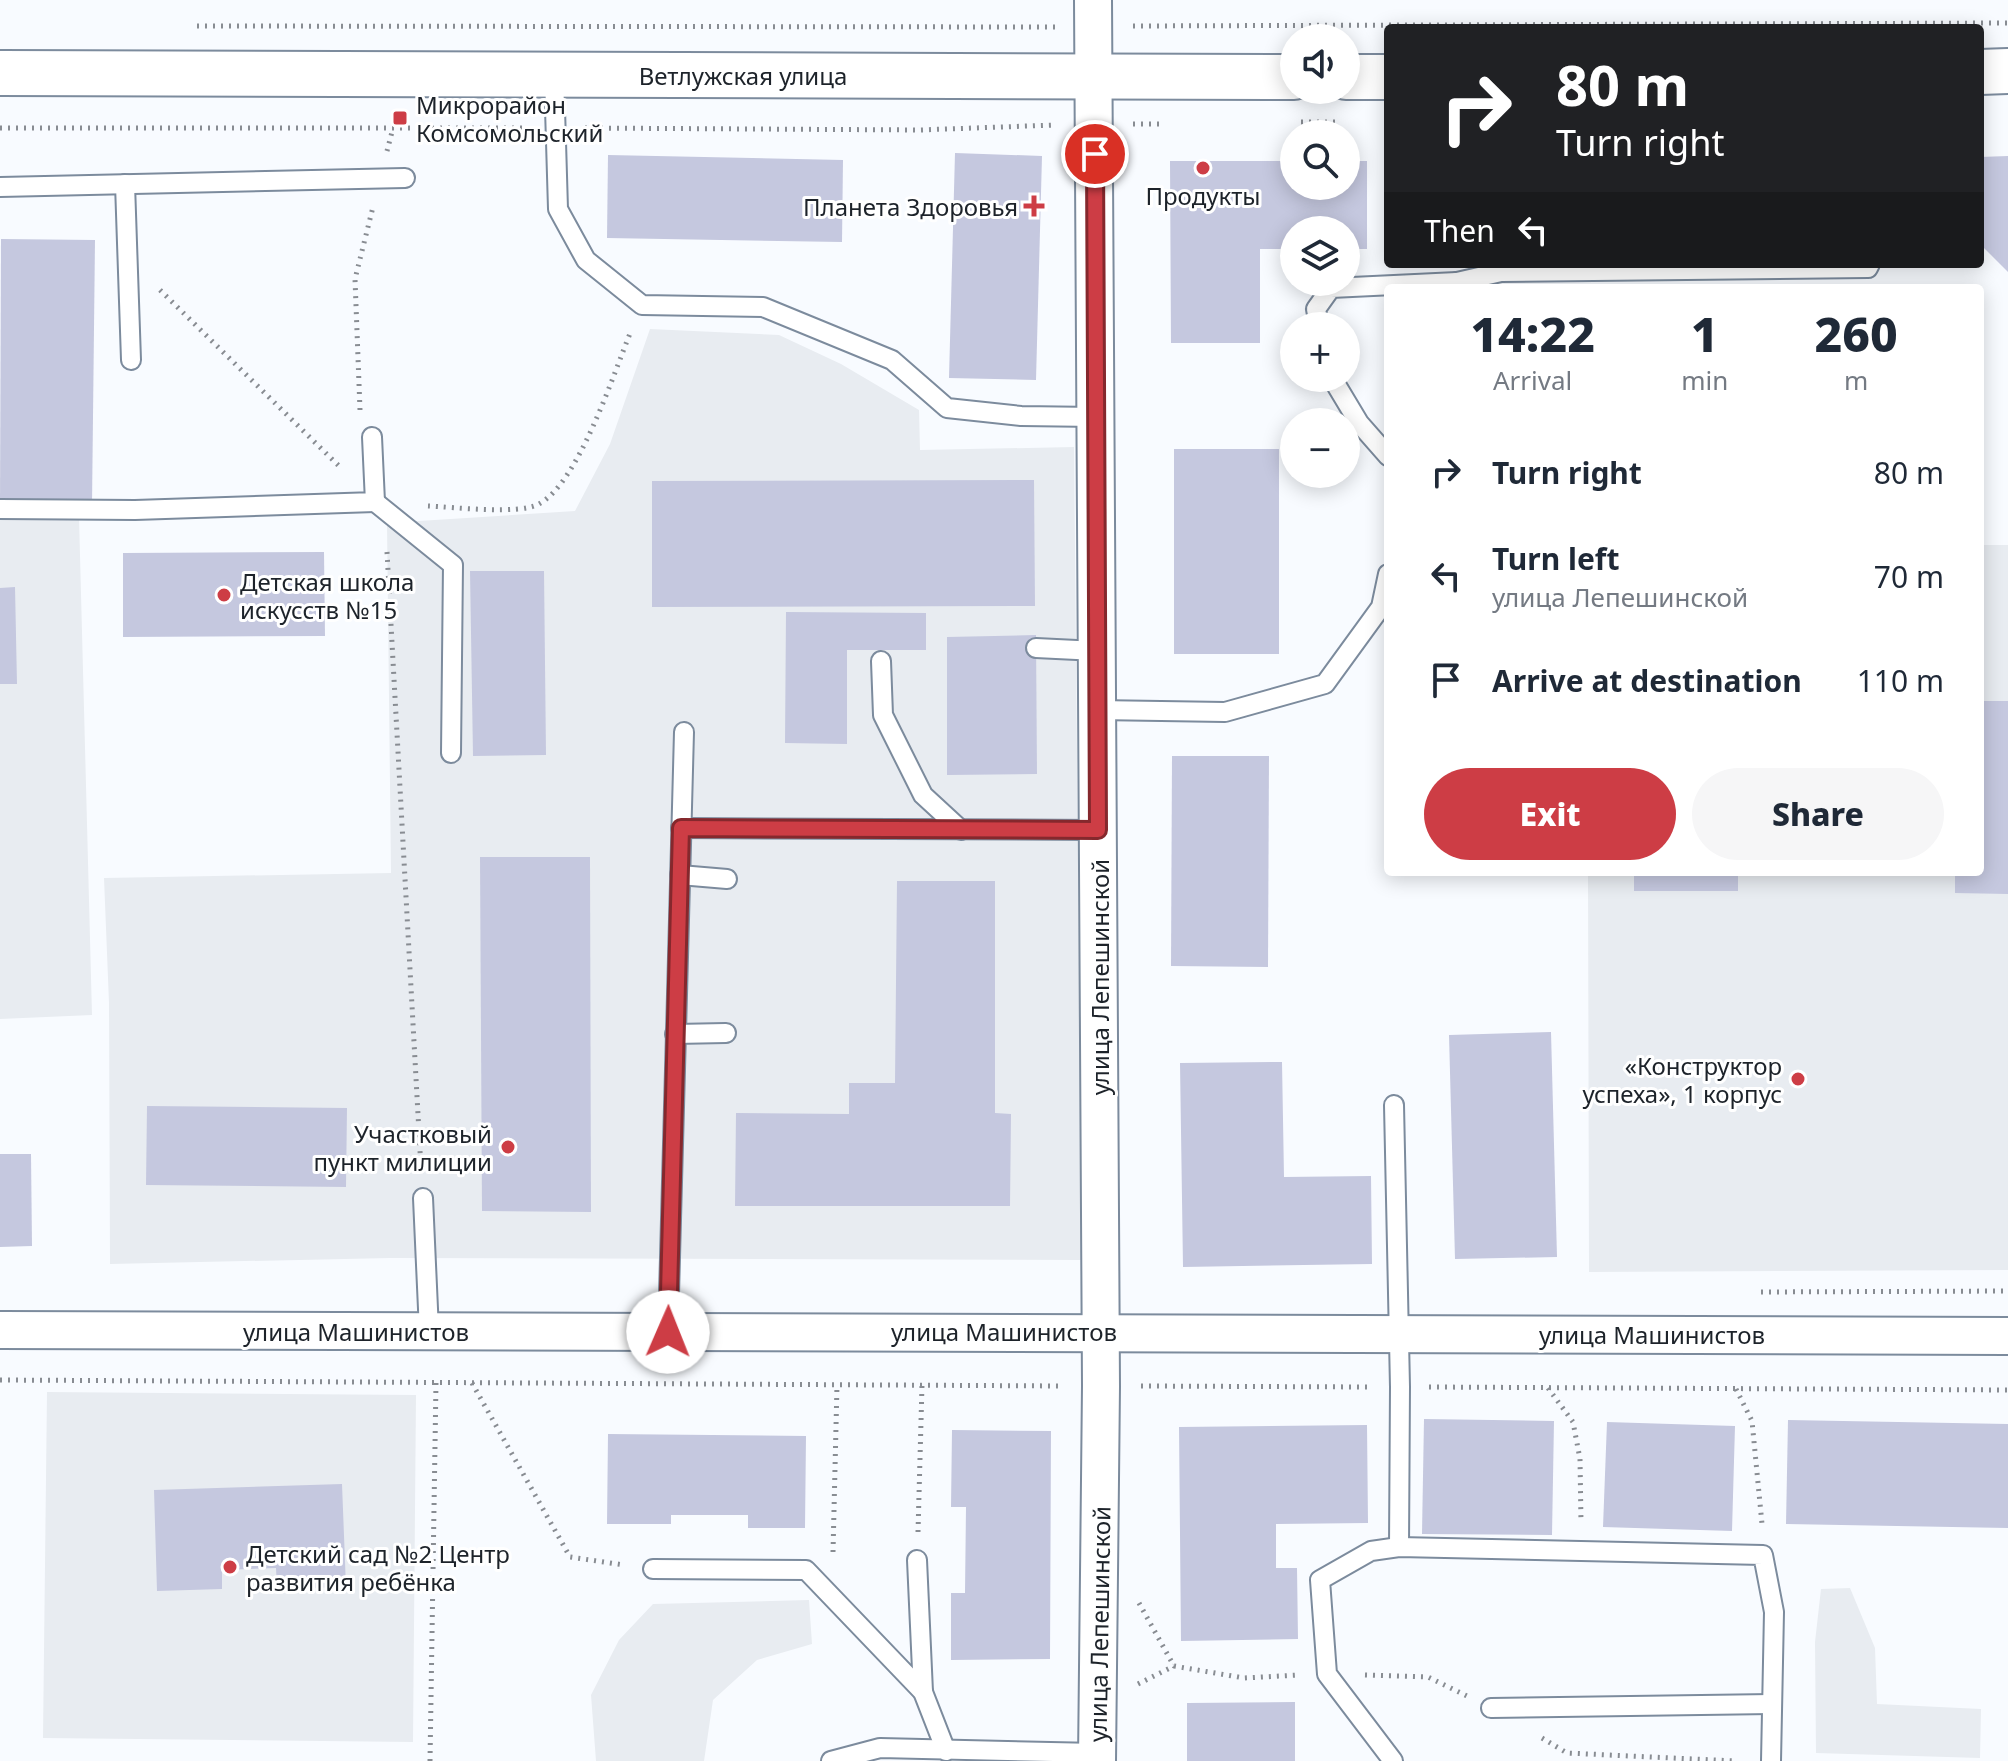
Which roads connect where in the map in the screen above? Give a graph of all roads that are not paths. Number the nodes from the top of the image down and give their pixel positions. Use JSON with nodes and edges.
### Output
{"nodes":[{"id":1,"x":1094,"y":13,"type":"edge"},
{"id":2,"x":2008,"y":71,"type":"edge"},
{"id":3,"x":1984,"y":72,"type":"edge"},
{"id":4,"x":0,"y":73,"type":"edge"},
{"id":5,"x":554,"y":75,"type":"junction"},
{"id":6,"x":1094,"y":76,"type":"junction"},
{"id":7,"x":1280,"y":77,"type":"edge"},
{"id":8,"x":1360,"y":77,"type":"edge"},
{"id":9,"x":1384,"y":77,"type":"edge"},
{"id":10,"x":405,"y":178,"type":"dead end"},
{"id":11,"x":125,"y":184,"type":"junction"},
{"id":12,"x":0,"y":187,"type":"edge"},
{"id":13,"x":1868,"y":268,"type":"edge"},
{"id":14,"x":1459,"y":284,"type":"edge"},
{"id":15,"x":1384,"y":287,"type":"edge"},
{"id":16,"x":1317,"y":312,"type":"edge"},
{"id":17,"x":131,"y":360,"type":"dead end"},
{"id":18,"x":1340,"y":392,"type":"edge"},
{"id":19,"x":1096,"y":417,"type":"junction"},
{"id":20,"x":372,"y":437,"type":"dead end"},
{"id":21,"x":1384,"y":451,"type":"edge"},
{"id":22,"x":375,"y":502,"type":"junction"},
{"id":23,"x":0,"y":509,"type":"edge"},
{"id":24,"x":1384,"y":593,"type":"edge"},
{"id":25,"x":1036,"y":648,"type":"dead end"},
{"id":26,"x":1097,"y":651,"type":"junction"},
{"id":27,"x":881,"y":661,"type":"dead end"},
{"id":28,"x":1097,"y":710,"type":"junction"},
{"id":29,"x":684,"y":732,"type":"dead end"},
{"id":30,"x":451,"y":753,"type":"dead end"},
{"id":31,"x":681,"y":828,"type":"junction"},
{"id":32,"x":961,"y":830,"type":"junction"},
{"id":33,"x":1098,"y":830,"type":"junction"},
{"id":34,"x":680,"y":875,"type":"junction"},
{"id":35,"x":727,"y":879,"type":"dead end"},
{"id":36,"x":726,"y":1033,"type":"dead end"},
{"id":37,"x":675,"y":1034,"type":"junction"},
{"id":38,"x":1394,"y":1105,"type":"dead end"},
{"id":39,"x":423,"y":1198,"type":"road end"},
{"id":40,"x":0,"y":1330,"type":"edge"},
{"id":41,"x":429,"y":1331,"type":"junction"},
{"id":42,"x":1100,"y":1331,"type":"junction"},
{"id":43,"x":668,"y":1332,"type":"junction"},
{"id":44,"x":1399,"y":1333,"type":"junction"},
{"id":45,"x":2008,"y":1336,"type":"edge"},
{"id":46,"x":1399,"y":1547,"type":"junction"},
{"id":47,"x":917,"y":1560,"type":"road end"},
{"id":48,"x":653,"y":1569,"type":"road end"},
{"id":49,"x":923,"y":1692,"type":"junction"},
{"id":50,"x":1772,"y":1704,"type":"junction"},
{"id":51,"x":1491,"y":1708,"type":"road end"},
{"id":52,"x":946,"y":1751,"type":"junction"},
{"id":53,"x":1097,"y":1757,"type":"edge"},
{"id":54,"x":831,"y":1761,"type":"edge"},
{"id":55,"x":1393,"y":1761,"type":"edge"},
{"id":56,"x":1771,"y":1761,"type":"edge"}],
"edges":[{"from":1,"to":6,"type":"street","name":"улица Лепешинской"},
{"from":2,"to":3,"type":"main road"},
{"from":4,"to":5,"type":"main road","name":"Ветлужская улица"},
{"from":5,"to":6,"type":"main road","name":"Ветлужская улица"},
{"from":5,"to":19,"type":"lane"},
{"from":6,"to":7,"type":"main road","name":"Ветлужская улица"},
{"from":6,"to":19,"type":"street","name":"улица Лепешинской"},
{"from":8,"to":9,"type":"main road"},
{"from":10,"to":11,"type":"lane"},
{"from":11,"to":12,"type":"lane"},
{"from":11,"to":17,"type":"lane"},
{"from":13,"to":14,"type":"lane"},
{"from":15,"to":16,"type":"lane"},
{"from":18,"to":21,"type":"lane"},
{"from":19,"to":26,"type":"street","name":"улица Лепешинской"},
{"from":20,"to":22,"type":"lane"},
{"from":22,"to":23,"type":"lane"},
{"from":22,"to":30,"type":"lane"},
{"from":24,"to":28,"type":"lane"},
{"from":25,"to":26,"type":"lane"},
{"from":26,"to":28,"type":"street","name":"улица Лепешинской"},
{"from":27,"to":32,"type":"lane"},
{"from":28,"to":33,"type":"street","name":"улица Лепешинской"},
{"from":29,"to":31,"type":"lane"},
{"from":31,"to":32,"type":"lane"},
{"from":31,"to":34,"type":"lane"},
{"from":32,"to":33,"type":"lane"},
{"from":33,"to":42,"type":"street","name":"улица Лепешинской"},
{"from":34,"to":35,"type":"lane"},
{"from":34,"to":37,"type":"lane"},
{"from":36,"to":37,"type":"lane"},
{"from":37,"to":43,"type":"lane"},
{"from":38,"to":44,"type":"lane"},
{"from":39,"to":41,"type":"lane"},
{"from":40,"to":41,"type":"street","name":"улица Машинистов"},
{"from":41,"to":43,"type":"street","name":"улица Машинистов"},
{"from":42,"to":43,"type":"street","name":"улица Машинистов"},
{"from":42,"to":44,"type":"street","name":"улица Машинистов"},
{"from":42,"to":53,"type":"street","name":"улица Лепешинской"},
{"from":44,"to":45,"type":"street","name":"улица Машинистов"},
{"from":44,"to":46,"type":"lane"},
{"from":46,"to":50,"type":"lane"},
{"from":46,"to":55,"type":"lane"},
{"from":47,"to":49,"type":"lane"},
{"from":48,"to":49,"type":"lane"},
{"from":49,"to":52,"type":"lane"},
{"from":50,"to":51,"type":"lane"},
{"from":50,"to":56,"type":"lane"},
{"from":52,"to":53,"type":"lane"},
{"from":52,"to":54,"type":"lane"}]}
